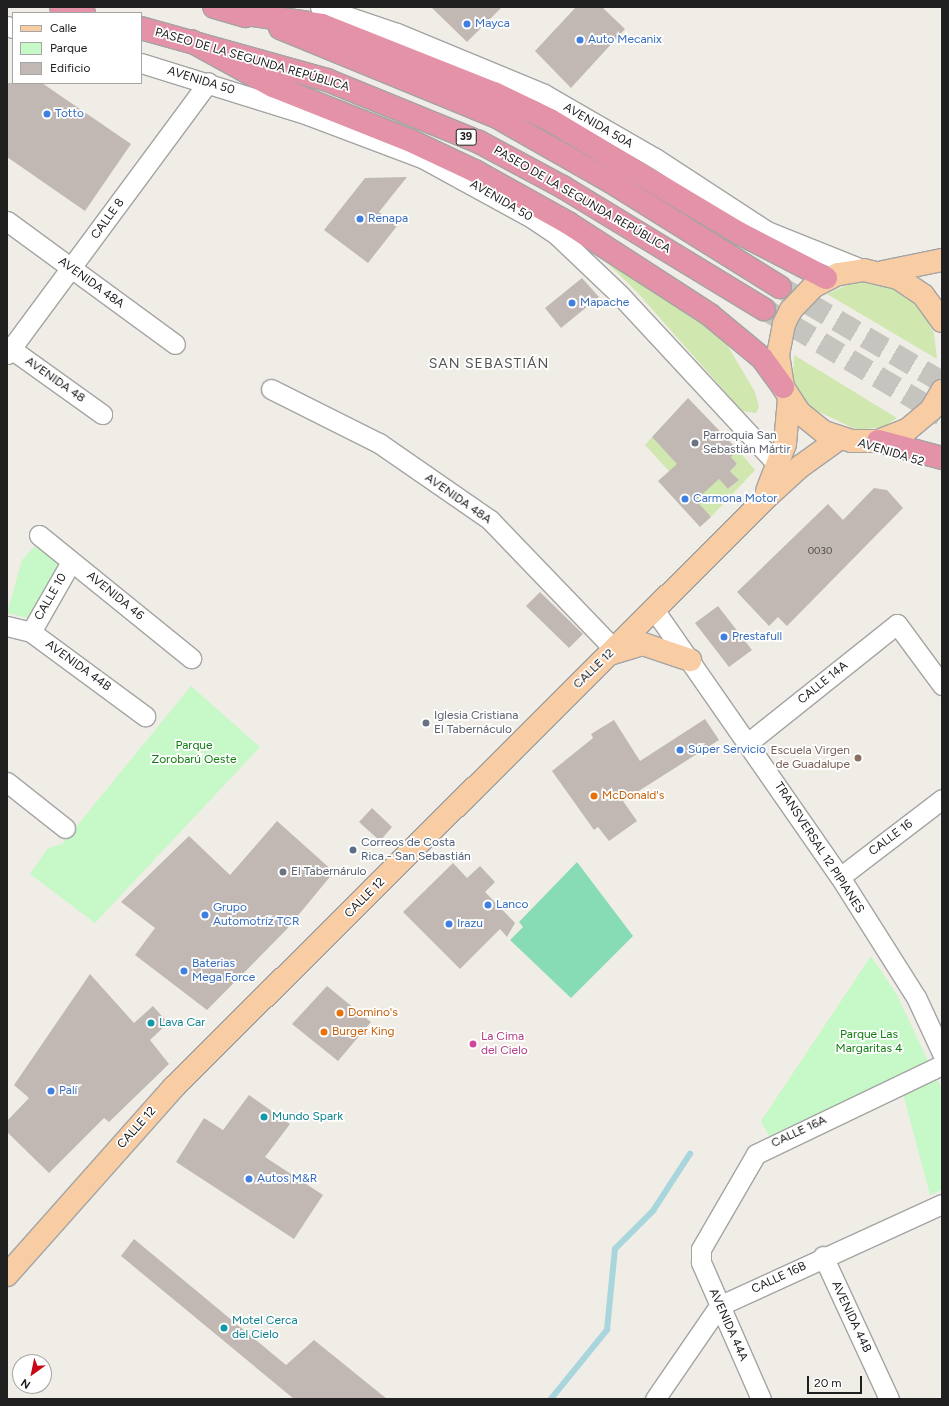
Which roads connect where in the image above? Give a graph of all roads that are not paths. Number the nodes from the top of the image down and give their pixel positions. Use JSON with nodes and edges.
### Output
{"nodes":[{"id":1,"x":61,"y":7,"type":"edge"},
{"id":2,"x":320,"y":7,"type":"edge"},
{"id":3,"x":223,"y":9,"type":"edge"},
{"id":4,"x":80,"y":12,"type":"edge"},
{"id":5,"x":142,"y":28,"type":"edge"},
{"id":6,"x":192,"y":41,"type":"junction"},
{"id":7,"x":142,"y":63,"type":"edge"},
{"id":8,"x":208,"y":82,"type":"junction"},
{"id":9,"x":7,"y":221,"type":"edge"},
{"id":10,"x":942,"y":260,"type":"edge"},
{"id":11,"x":71,"y":269,"type":"junction"},
{"id":12,"x":873,"y":271,"type":"junction"},
{"id":13,"x":826,"y":278,"type":"junction"},
{"id":14,"x":780,"y":287,"type":"tunnel mouth"},
{"id":15,"x":764,"y":309,"type":"tunnel mouth"},
{"id":16,"x":942,"y":321,"type":"edge"},
{"id":17,"x":175,"y":344,"type":"dead end"},
{"id":18,"x":8,"y":350,"type":"edge"},
{"id":19,"x":271,"y":389,"type":"dead end"},
{"id":20,"x":942,"y":391,"type":"edge"},
{"id":21,"x":786,"y":392,"type":"junction"},
{"id":22,"x":102,"y":414,"type":"dead end"},
{"id":23,"x":840,"y":438,"type":"junction"},
{"id":24,"x":878,"y":441,"type":"junction"},
{"id":25,"x":942,"y":458,"type":"edge"},
{"id":26,"x":779,"y":466,"type":"junction"},
{"id":27,"x":942,"y":469,"type":"edge"},
{"id":28,"x":752,"y":514,"type":"junction"},
{"id":29,"x":39,"y":535,"type":"dead end"},
{"id":30,"x":71,"y":562,"type":"junction"},
{"id":31,"x":655,"y":611,"type":"junction"},
{"id":32,"x":7,"y":626,"type":"edge"},
{"id":33,"x":31,"y":632,"type":"junction"},
{"id":34,"x":612,"y":652,"type":"junction"},
{"id":35,"x":191,"y":658,"type":"dead end"},
{"id":36,"x":690,"y":660,"type":"junction"},
{"id":37,"x":942,"y":685,"type":"edge"},
{"id":38,"x":145,"y":716,"type":"dead end"},
{"id":39,"x":749,"y":742,"type":"junction"},
{"id":40,"x":7,"y":782,"type":"edge"},
{"id":41,"x":942,"y":799,"type":"edge"},
{"id":42,"x":65,"y":828,"type":"dead end"},
{"id":43,"x":840,"y":877,"type":"junction"},
{"id":44,"x":942,"y":1053,"type":"edge"},
{"id":45,"x":942,"y":1065,"type":"edge"},
{"id":46,"x":942,"y":1204,"type":"edge"},
{"id":47,"x":701,"y":1249,"type":"joint"},
{"id":48,"x":823,"y":1256,"type":"junction"},
{"id":49,"x":7,"y":1276,"type":"edge"},
{"id":50,"x":719,"y":1306,"type":"junction"},
{"id":51,"x":655,"y":1399,"type":"edge"},
{"id":52,"x":761,"y":1399,"type":"edge"},
{"id":53,"x":889,"y":1399,"type":"edge"}],
"edges":[{"from":1,"to":4,"type":"highway"},
{"from":2,"to":12,"type":"street","name":"AVENIDA 50A"},
{"from":3,"to":13,"type":"highway"},
{"from":3,"to":14,"type":"highway"},
{"from":5,"to":6,"type":"highway","name":"PASEO DE LA SEGUNDA REPÚBLICA","number":"39"},
{"from":6,"to":15,"type":"highway","name":"PASEO DE LA SEGUNDA REPÚBLICA","number":"39"},
{"from":6,"to":21,"type":"highway"},
{"from":7,"to":8,"type":"street","name":"AVENIDA 50"},
{"from":8,"to":11,"type":"street","name":"CALLE 8"},
{"from":8,"to":26,"type":"street","name":"AVENIDA 50"},
{"from":9,"to":11,"type":"street","name":"AVENIDA 48A"},
{"from":10,"to":12,"type":"main road"},
{"from":11,"to":17,"type":"street","name":"AVENIDA 48A"},
{"from":11,"to":18,"type":"street","name":"CALLE 8"},
{"from":12,"to":13,"type":"main road"},
{"from":12,"to":16,"type":"main road"},
{"from":13,"to":21,"type":"main road","name":"CALLE 12"},
{"from":18,"to":22,"type":"street","name":"AVENIDA 48"},
{"from":19,"to":34,"type":"street","name":"AVENIDA 48A"},
{"from":20,"to":24,"type":"main road"},
{"from":21,"to":23,"type":"main road"},
{"from":21,"to":26,"type":"main road","name":"CALLE 12"},
{"from":23,"to":24,"type":"main road"},
{"from":23,"to":27,"type":"street","name":"AVENIDA 52"},
{"from":23,"to":28,"type":"main road","name":"CALLE 12"},
{"from":24,"to":25,"type":"highway"},
{"from":26,"to":28,"type":"main road","name":"CALLE 12"},
{"from":28,"to":31,"type":"main road","name":"CALLE 12"},
{"from":29,"to":30,"type":"street","name":"AVENIDA 46"},
{"from":30,"to":33,"type":"street","name":"CALLE 10"},
{"from":30,"to":35,"type":"street","name":"AVENIDA 46"},
{"from":31,"to":34,"type":"main road","name":"CALLE 12"},
{"from":31,"to":36,"type":"street","name":"TRANSVERSAL 12 PIPIANES"},
{"from":32,"to":33,"type":"street","name":"AVENIDA 44B"},
{"from":33,"to":38,"type":"street","name":"AVENIDA 44B"},
{"from":34,"to":36,"type":"main road"},
{"from":34,"to":49,"type":"main road","name":"CALLE 12"},
{"from":36,"to":39,"type":"street","name":"TRANSVERSAL 12 PIPIANES"},
{"from":37,"to":39,"type":"street","name":"CALLE 14A"},
{"from":39,"to":43,"type":"street","name":"TRANSVERSAL 12 PIPIANES"},
{"from":40,"to":42,"type":"street"},
{"from":41,"to":43,"type":"street","name":"CALLE 16"},
{"from":43,"to":44,"type":"street","name":"TRANSVERSAL 12 PIPIANES"},
{"from":45,"to":47,"type":"street","name":"CALLE 16A"},
{"from":46,"to":48,"type":"street","name":"CALLE 16B"},
{"from":47,"to":50,"type":"street","name":"AVENIDA 44A"},
{"from":48,"to":50,"type":"street","name":"CALLE 16B"},
{"from":48,"to":53,"type":"street","name":"AVENIDA 44B"},
{"from":50,"to":51,"type":"street","name":"CALLE 16B"},
{"from":50,"to":52,"type":"street","name":"AVENIDA 44A"}]}
